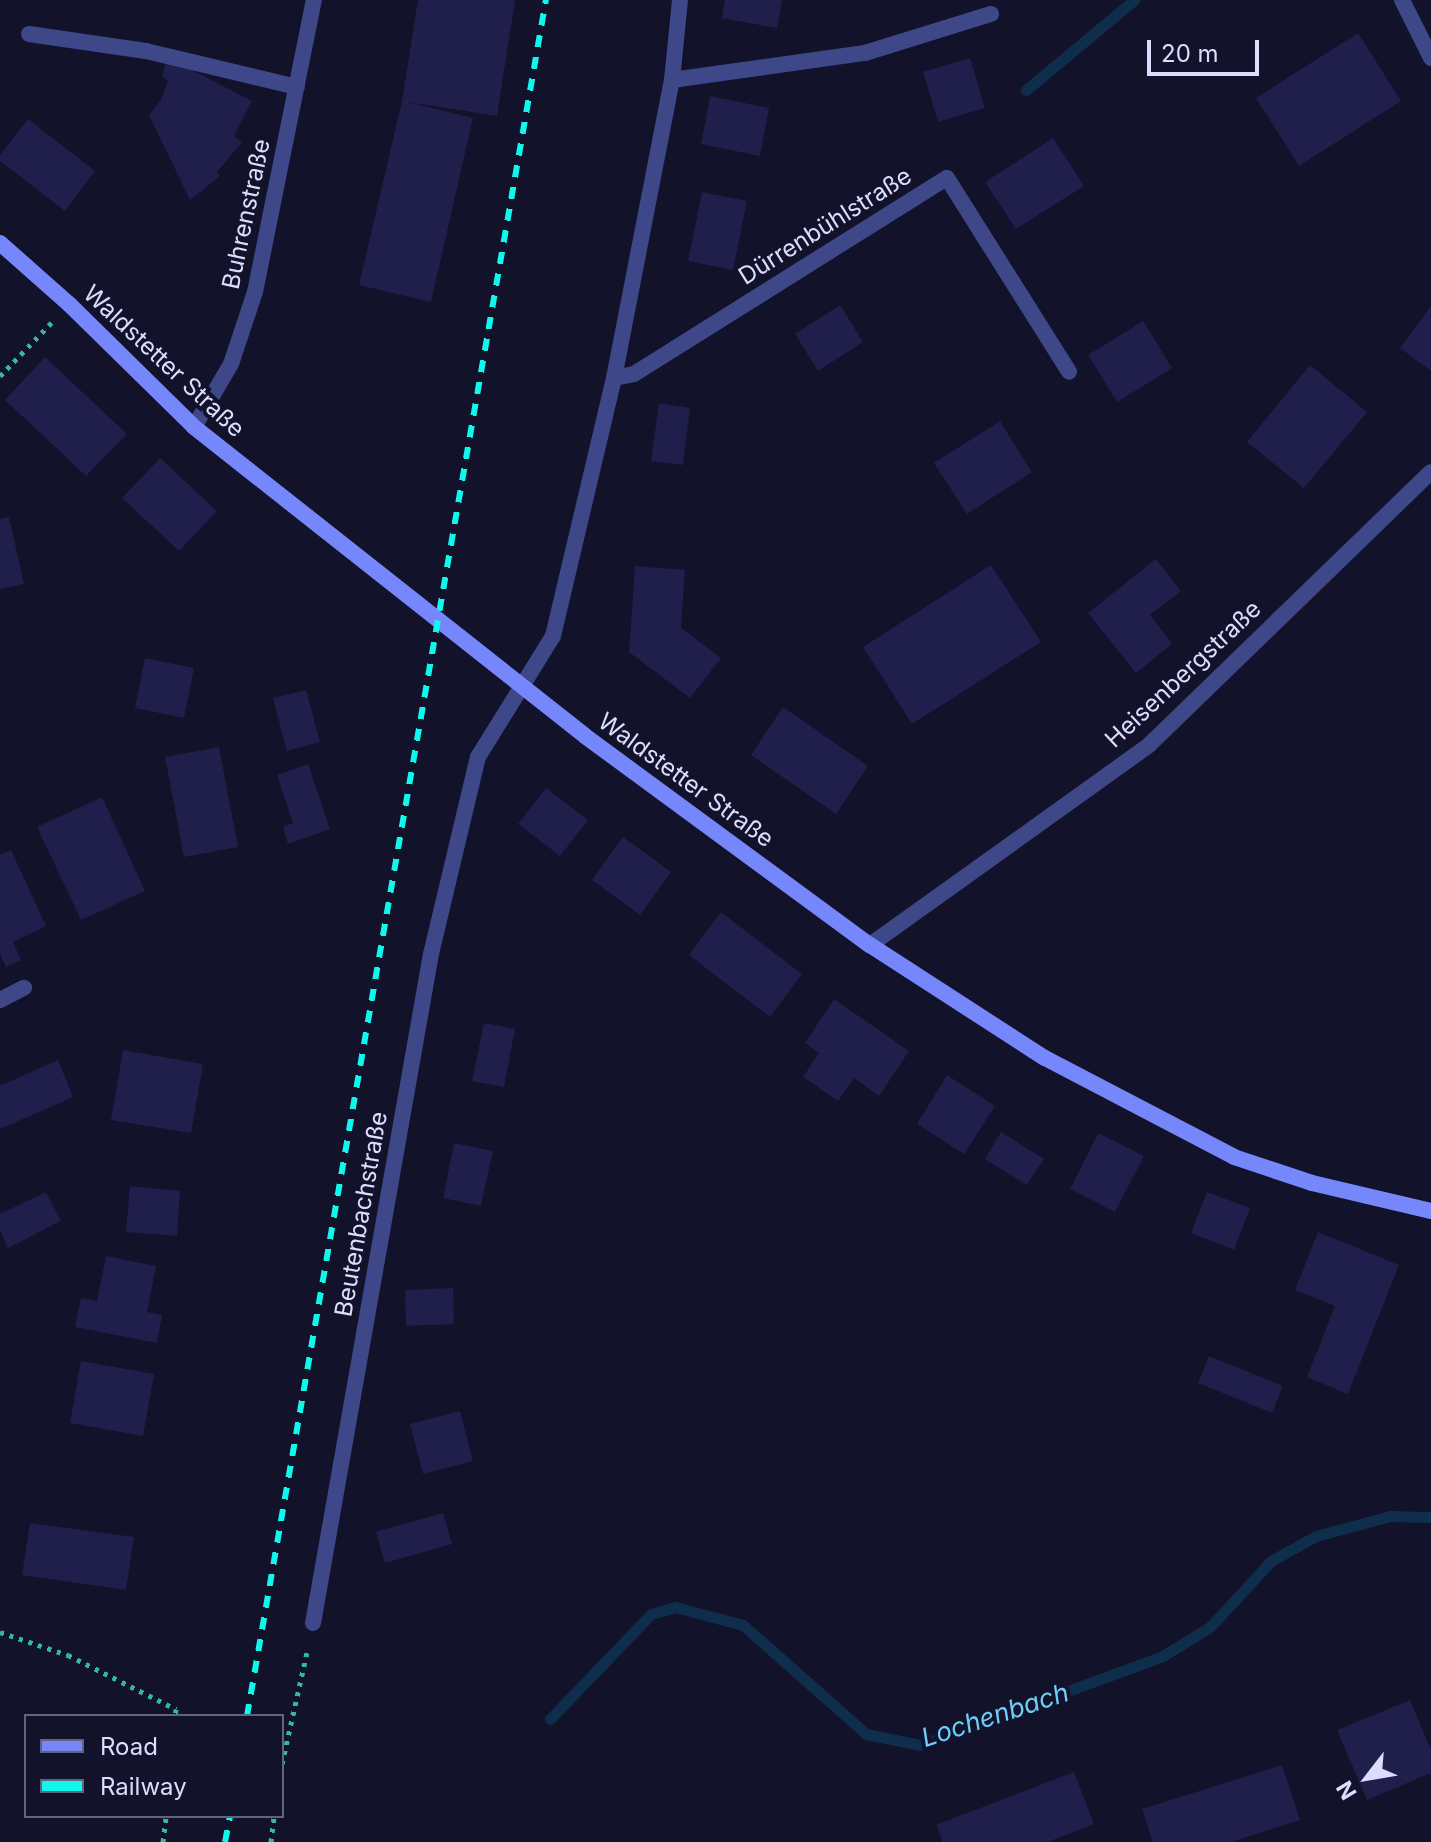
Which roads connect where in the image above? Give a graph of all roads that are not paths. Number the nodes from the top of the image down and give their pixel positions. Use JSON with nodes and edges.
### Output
{"nodes":[{"id":1,"x":314,"y":0,"type":"edge"},
{"id":2,"x":680,"y":0,"type":"edge"},
{"id":3,"x":1402,"y":0,"type":"edge"},
{"id":4,"x":991,"y":14,"type":"dead end"},
{"id":5,"x":29,"y":34,"type":"dead end"},
{"id":6,"x":1431,"y":58,"type":"edge"},
{"id":7,"x":672,"y":80,"type":"junction"},
{"id":8,"x":297,"y":87,"type":"junction"},
{"id":9,"x":0,"y":243,"type":"edge"},
{"id":10,"x":1069,"y":372,"type":"dead end"},
{"id":11,"x":614,"y":378,"type":"junction"},
{"id":12,"x":194,"y":427,"type":"junction"},
{"id":13,"x":1431,"y":472,"type":"edge"},
{"id":14,"x":521,"y":685,"type":"junction"},
{"id":15,"x":870,"y":945,"type":"junction"},
{"id":16,"x":24,"y":988,"type":"dead end"},
{"id":17,"x":0,"y":1000,"type":"edge"},
{"id":18,"x":1431,"y":1211,"type":"edge"},
{"id":19,"x":313,"y":1623,"type":"road end"}],
"edges":[{"from":1,"to":8,"type":"street","name":"Buhrenstraße"},
{"from":2,"to":7,"type":"street"},
{"from":3,"to":6,"type":"street"},
{"from":4,"to":7,"type":"street"},
{"from":5,"to":8,"type":"street"},
{"from":7,"to":11,"type":"street"},
{"from":8,"to":12,"type":"street","name":"Buhrenstraße"},
{"from":9,"to":12,"type":"street","name":"Waldstetter Straße"},
{"from":10,"to":11,"type":"street","name":"Dürrenbühlstraße"},
{"from":11,"to":14,"type":"street"},
{"from":12,"to":14,"type":"street","name":"Waldstetter Straße"},
{"from":13,"to":15,"type":"street","name":"Heisenbergstraße"},
{"from":14,"to":15,"type":"street","name":"Waldstetter Straße"},
{"from":14,"to":19,"type":"street","name":"Beutenbachstraße"},
{"from":15,"to":18,"type":"street","name":"Waldstetter Straße"},
{"from":16,"to":17,"type":"street"}]}
